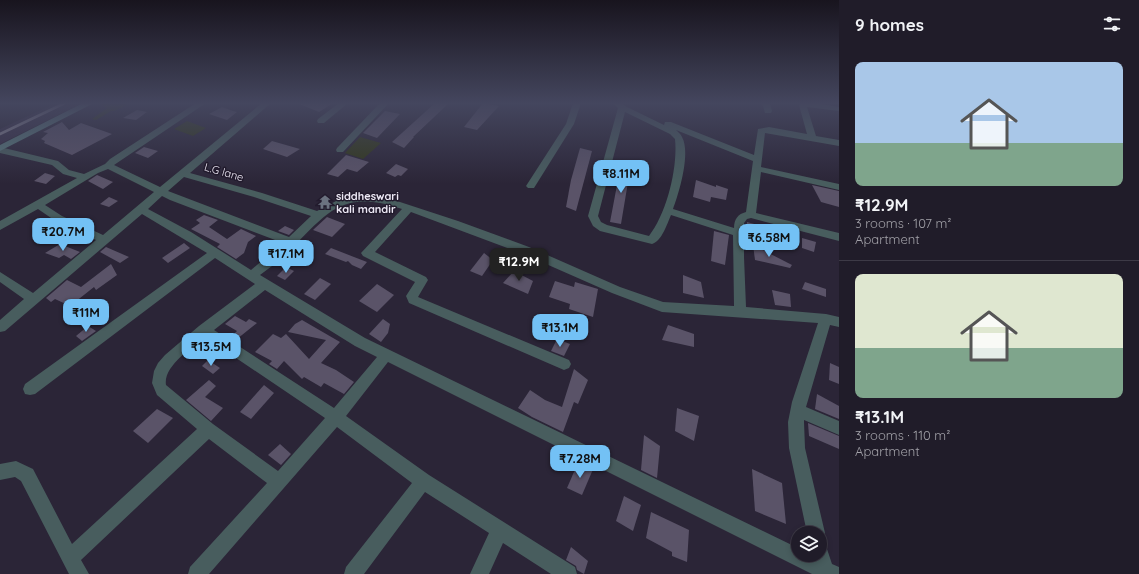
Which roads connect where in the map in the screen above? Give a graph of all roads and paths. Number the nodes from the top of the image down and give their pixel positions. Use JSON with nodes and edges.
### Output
{"nodes":[{"id":1,"x":38,"y":130,"type":"edge"},
{"id":2,"x":161,"y":130,"type":"edge"},
{"id":3,"x":235,"y":130,"type":"edge"},
{"id":4,"x":359,"y":130,"type":"edge"},
{"id":5,"x":566,"y":130,"type":"edge"},
{"id":6,"x":616,"y":130,"type":"edge"},
{"id":7,"x":669,"y":130,"type":"edge"},
{"id":8,"x":681,"y":130,"type":"edge"},
{"id":9,"x":810,"y":130,"type":"edge"},
{"id":10,"x":812,"y":138,"type":"junction"},
{"id":11,"x":839,"y":143,"type":"edge"},
{"id":12,"x":0,"y":149,"type":"edge"},
{"id":13,"x":340,"y":150,"type":"dead end"},
{"id":14,"x":758,"y":164,"type":"junction"},
{"id":15,"x":108,"y":166,"type":"junction"},
{"id":16,"x":183,"y":174,"type":"junction"},
{"id":17,"x":85,"y":177,"type":"junction"},
{"id":18,"x":531,"y":186,"type":"dead end"},
{"id":19,"x":839,"y":187,"type":"edge"},
{"id":20,"x":161,"y":192,"type":"junction"},
{"id":21,"x":38,"y":205,"type":"junction"},
{"id":22,"x":409,"y":208,"type":"junction"},
{"id":23,"x":142,"y":209,"type":"junction"},
{"id":24,"x":668,"y":211,"type":"junction"},
{"id":25,"x":751,"y":215,"type":"junction"},
{"id":26,"x":318,"y":216,"type":"junction"},
{"id":27,"x":0,"y":226,"type":"edge"},
{"id":28,"x":739,"y":233,"type":"junction"},
{"id":29,"x":839,"y":237,"type":"edge"},
{"id":30,"x":105,"y":240,"type":"junction"},
{"id":31,"x":291,"y":242,"type":"junction"},
{"id":32,"x":215,"y":253,"type":"junction"},
{"id":33,"x":0,"y":276,"type":"edge"},
{"id":34,"x":252,"y":276,"type":"junction"},
{"id":35,"x":264,"y":284,"type":"junction"},
{"id":36,"x":33,"y":299,"type":"junction"},
{"id":37,"x":740,"y":312,"type":"junction"},
{"id":38,"x":833,"y":321,"type":"edge"},
{"id":39,"x":0,"y":327,"type":"edge"},
{"id":40,"x":204,"y":330,"type":"junction"},
{"id":41,"x":386,"y":355,"type":"junction"},
{"id":42,"x":564,"y":364,"type":"dead end"},
{"id":43,"x":30,"y":389,"type":"dead end"},
{"id":44,"x":797,"y":410,"type":"junction"},
{"id":45,"x":336,"y":417,"type":"junction"},
{"id":46,"x":839,"y":428,"type":"edge"},
{"id":47,"x":208,"y":429,"type":"junction"},
{"id":48,"x":0,"y":472,"type":"edge"},
{"id":49,"x":424,"y":481,"type":"junction"},
{"id":50,"x":279,"y":482,"type":"junction"},
{"id":51,"x":814,"y":526,"type":"edge"},
{"id":52,"x":500,"y":530,"type":"junction"},
{"id":53,"x":70,"y":558,"type":"junction"},
{"id":54,"x":825,"y":568,"type":"edge"},
{"id":55,"x":80,"y":574,"type":"edge"},
{"id":56,"x":197,"y":574,"type":"edge"},
{"id":57,"x":353,"y":574,"type":"edge"},
{"id":58,"x":479,"y":574,"type":"edge"},
{"id":59,"x":568,"y":574,"type":"edge"}],
"edges":[{"from":1,"to":12,"type":"street"},
{"from":2,"to":15,"type":"street"},
{"from":3,"to":16,"type":"street"},
{"from":4,"to":13,"type":"street"},
{"from":5,"to":18,"type":"street"},
{"from":6,"to":24,"type":"street"},
{"from":7,"to":24,"type":"street"},
{"from":8,"to":14,"type":"street"},
{"from":9,"to":10,"type":"street"},
{"from":10,"to":11,"type":"street"},
{"from":10,"to":14,"type":"street"},
{"from":12,"to":17,"type":"street"},
{"from":14,"to":19,"type":"street"},
{"from":14,"to":25,"type":"street"},
{"from":15,"to":17,"type":"street"},
{"from":15,"to":20,"type":"street"},
{"from":16,"to":20,"type":"street"},
{"from":16,"to":26,"type":"street","name":"L.G lane"},
{"from":17,"to":21,"type":"street"},
{"from":20,"to":23,"type":"street"},
{"from":20,"to":31,"type":"street"},
{"from":21,"to":27,"type":"street"},
{"from":21,"to":30,"type":"street"},
{"from":22,"to":26,"type":"street"},
{"from":22,"to":37,"type":"street"},
{"from":22,"to":42,"type":"street"},
{"from":23,"to":30,"type":"street"},
{"from":23,"to":32,"type":"street"},
{"from":24,"to":28,"type":"street"},
{"from":25,"to":28,"type":"street"},
{"from":25,"to":29,"type":"street"},
{"from":26,"to":31,"type":"street"},
{"from":28,"to":37,"type":"street"},
{"from":30,"to":36,"type":"street"},
{"from":31,"to":34,"type":"street"},
{"from":32,"to":34,"type":"street"},
{"from":32,"to":43,"type":"street"},
{"from":33,"to":36,"type":"street"},
{"from":34,"to":35,"type":"street"},
{"from":35,"to":40,"type":"street"},
{"from":35,"to":41,"type":"street"},
{"from":36,"to":39,"type":"street"},
{"from":37,"to":38,"type":"street"},
{"from":38,"to":44,"type":"street"},
{"from":40,"to":45,"type":"street"},
{"from":40,"to":47,"type":"street"},
{"from":41,"to":45,"type":"street"},
{"from":41,"to":54,"type":"street"},
{"from":44,"to":46,"type":"street"},
{"from":44,"to":51,"type":"street"},
{"from":45,"to":49,"type":"street"},
{"from":45,"to":50,"type":"street"},
{"from":47,"to":50,"type":"street"},
{"from":47,"to":53,"type":"street"},
{"from":48,"to":53,"type":"street"},
{"from":49,"to":52,"type":"street"},
{"from":49,"to":57,"type":"street"},
{"from":50,"to":56,"type":"street"},
{"from":52,"to":58,"type":"street"},
{"from":52,"to":59,"type":"street"},
{"from":53,"to":55,"type":"street"}]}
